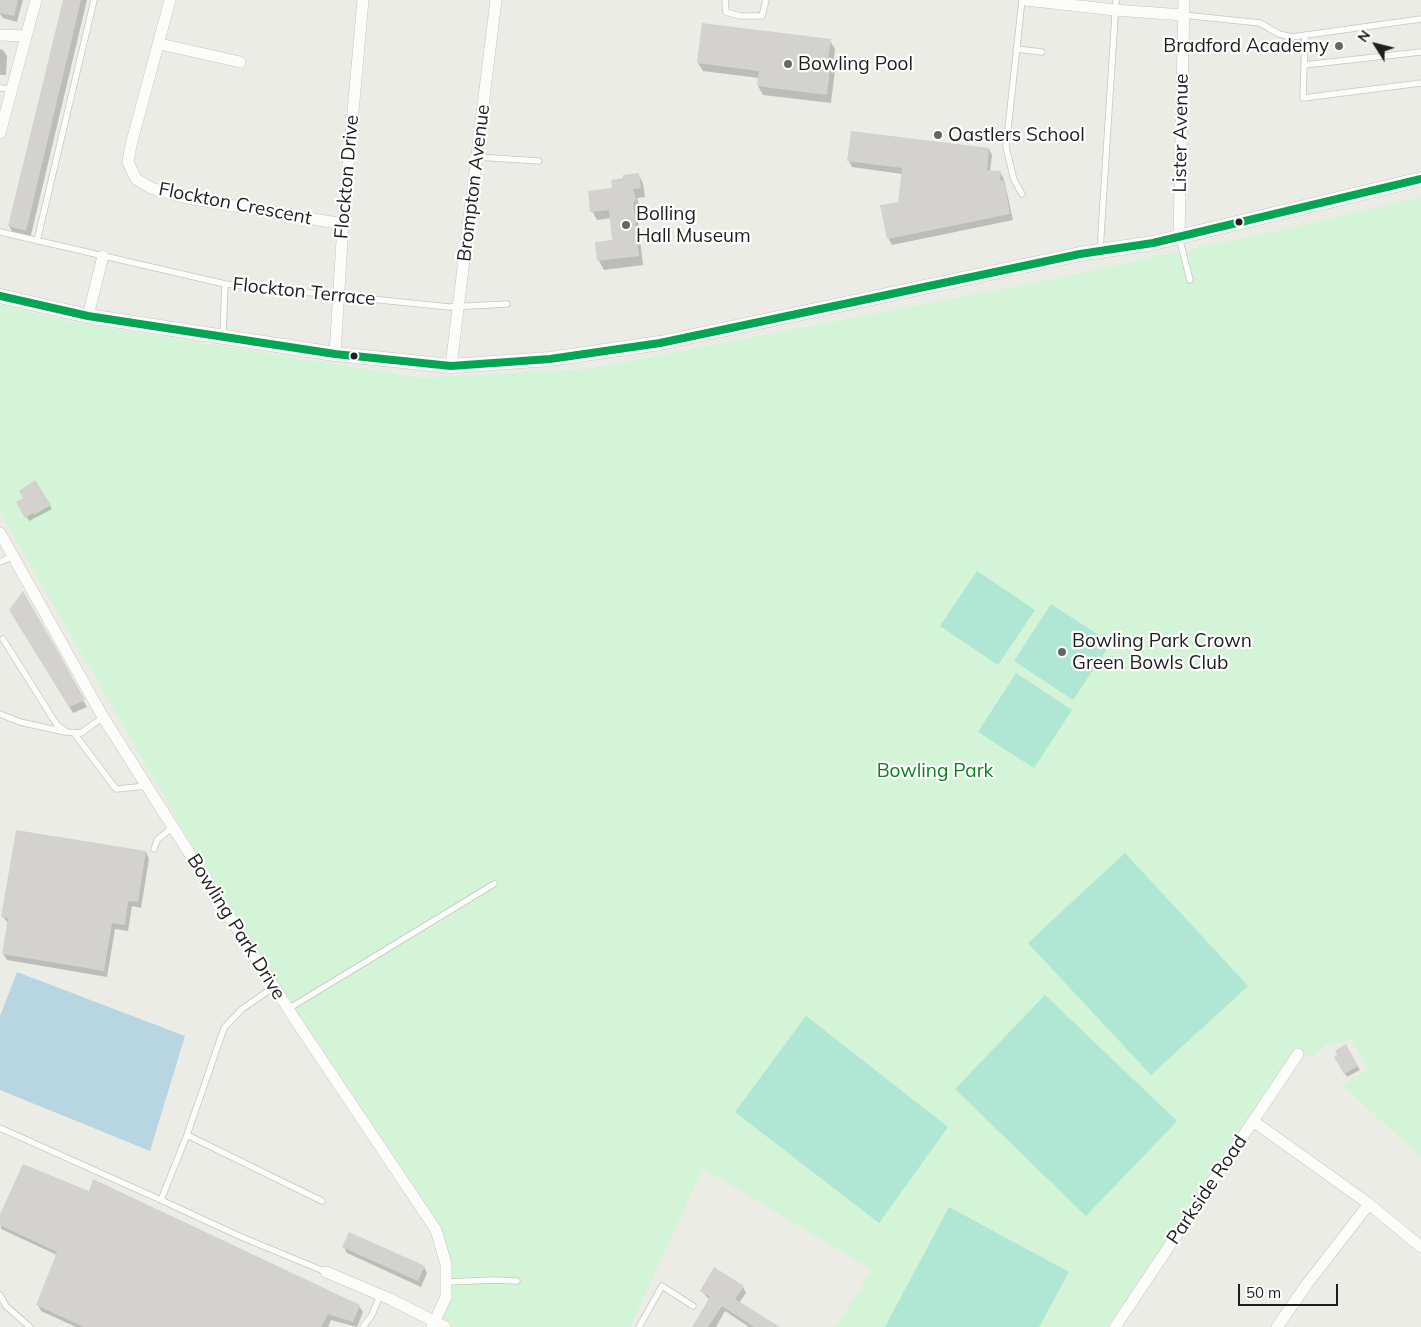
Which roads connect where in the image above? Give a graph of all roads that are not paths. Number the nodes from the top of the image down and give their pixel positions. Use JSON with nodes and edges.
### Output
{"nodes":[{"id":1,"x":36,"y":0,"type":"edge"},
{"id":2,"x":94,"y":0,"type":"edge"},
{"id":3,"x":170,"y":0,"type":"edge"},
{"id":4,"x":363,"y":0,"type":"edge"},
{"id":5,"x":496,"y":0,"type":"edge"},
{"id":6,"x":725,"y":0,"type":"edge"},
{"id":7,"x":766,"y":0,"type":"edge"},
{"id":8,"x":1024,"y":0,"type":"edge"},
{"id":9,"x":1184,"y":0,"type":"edge"},
{"id":10,"x":1116,"y":5,"type":"edge"},
{"id":11,"x":1183,"y":15,"type":"junction"},
{"id":12,"x":1421,"y":19,"type":"edge"},
{"id":13,"x":0,"y":35,"type":"edge"},
{"id":14,"x":1305,"y":35,"type":"junction"},
{"id":15,"x":24,"y":36,"type":"junction"},
{"id":16,"x":160,"y":44,"type":"junction"},
{"id":17,"x":1016,"y":49,"type":"junction"},
{"id":18,"x":1042,"y":52,"type":"dead end"},
{"id":19,"x":1421,"y":52,"type":"edge"},
{"id":20,"x":240,"y":62,"type":"dead end"},
{"id":21,"x":1304,"y":65,"type":"junction"},
{"id":22,"x":1421,"y":83,"type":"edge"},
{"id":23,"x":0,"y":88,"type":"edge"},
{"id":24,"x":12,"y":89,"type":"junction"},
{"id":25,"x":0,"y":133,"type":"edge"},
{"id":26,"x":477,"y":157,"type":"junction"},
{"id":27,"x":539,"y":161,"type":"dead end"},
{"id":28,"x":1421,"y":179,"type":"edge"},
{"id":29,"x":1022,"y":194,"type":"dead end"},
{"id":30,"x":343,"y":224,"type":"junction"},
{"id":31,"x":0,"y":232,"type":"edge"},
{"id":32,"x":1179,"y":237,"type":"junction"},
{"id":33,"x":37,"y":241,"type":"junction"},
{"id":34,"x":1100,"y":250,"type":"junction"},
{"id":35,"x":103,"y":256,"type":"junction"},
{"id":36,"x":1190,"y":280,"type":"dead end"},
{"id":37,"x":225,"y":284,"type":"junction"},
{"id":38,"x":0,"y":296,"type":"edge"},
{"id":39,"x":338,"y":296,"type":"junction"},
{"id":40,"x":507,"y":304,"type":"dead end"},
{"id":41,"x":459,"y":307,"type":"junction"},
{"id":42,"x":88,"y":316,"type":"junction"},
{"id":43,"x":223,"y":338,"type":"junction"},
{"id":44,"x":335,"y":354,"type":"junction"},
{"id":45,"x":450,"y":366,"type":"junction"},
{"id":46,"x":0,"y":534,"type":"edge"},
{"id":47,"x":14,"y":556,"type":"junction"},
{"id":48,"x":0,"y":562,"type":"edge"},
{"id":49,"x":2,"y":639,"type":"dead end"},
{"id":50,"x":0,"y":714,"type":"edge"},
{"id":51,"x":103,"y":717,"type":"junction"},
{"id":52,"x":67,"y":732,"type":"junction"},
{"id":53,"x":74,"y":733,"type":"junction"},
{"id":54,"x":147,"y":786,"type":"junction"},
{"id":55,"x":173,"y":827,"type":"junction"},
{"id":56,"x":154,"y":849,"type":"dead end"},
{"id":57,"x":494,"y":884,"type":"dead end"},
{"id":58,"x":274,"y":987,"type":"junction"},
{"id":59,"x":288,"y":1009,"type":"junction"},
{"id":60,"x":1298,"y":1054,"type":"dead end"},
{"id":61,"x":1253,"y":1121,"type":"junction"},
{"id":62,"x":0,"y":1128,"type":"edge"},
{"id":63,"x":188,"y":1135,"type":"junction"},
{"id":64,"x":161,"y":1200,"type":"junction"},
{"id":65,"x":322,"y":1201,"type":"dead end"},
{"id":66,"x":1369,"y":1204,"type":"junction"},
{"id":67,"x":1421,"y":1247,"type":"edge"},
{"id":68,"x":326,"y":1272,"type":"joint"},
{"id":69,"x":517,"y":1281,"type":"dead end"},
{"id":70,"x":446,"y":1282,"type":"junction"},
{"id":71,"x":0,"y":1295,"type":"edge"},
{"id":72,"x":380,"y":1295,"type":"junction"},
{"id":73,"x":694,"y":1306,"type":"dead end"},
{"id":74,"x":437,"y":1325,"type":"edge"},
{"id":75,"x":30,"y":1327,"type":"edge"},
{"id":76,"x":363,"y":1327,"type":"edge"},
{"id":77,"x":639,"y":1327,"type":"edge"},
{"id":78,"x":1115,"y":1327,"type":"edge"},
{"id":79,"x":1277,"y":1327,"type":"edge"}],
"edges":[{"from":1,"to":15,"type":"street"},
{"from":2,"to":33,"type":"lane"},
{"from":3,"to":16,"type":"street","name":"Flockton Crescent"},
{"from":4,"to":30,"type":"street","name":"Flockton Drive"},
{"from":5,"to":26,"type":"street","name":"Brompton Avenue"},
{"from":6,"to":7,"type":"lane"},
{"from":8,"to":10,"type":"street"},
{"from":8,"to":17,"type":"lane"},
{"from":9,"to":11,"type":"street","name":"Lister Avenue"},
{"from":10,"to":11,"type":"street"},
{"from":10,"to":34,"type":"lane"},
{"from":11,"to":14,"type":"lane"},
{"from":11,"to":32,"type":"street","name":"Lister Avenue"},
{"from":12,"to":14,"type":"lane"},
{"from":13,"to":15,"type":"street"},
{"from":14,"to":21,"type":"lane"},
{"from":15,"to":24,"type":"street"},
{"from":16,"to":20,"type":"street"},
{"from":16,"to":30,"type":"street","name":"Flockton Crescent"},
{"from":17,"to":18,"type":"lane"},
{"from":17,"to":29,"type":"lane"},
{"from":19,"to":21,"type":"lane"},
{"from":21,"to":22,"type":"lane"},
{"from":23,"to":24,"type":"lane"},
{"from":24,"to":25,"type":"street"},
{"from":26,"to":27,"type":"lane"},
{"from":26,"to":41,"type":"street","name":"Brompton Avenue"},
{"from":28,"to":32,"type":"street"},
{"from":30,"to":39,"type":"street","name":"Flockton Drive"},
{"from":31,"to":33,"type":"lane","name":"Flockton Terrace"},
{"from":32,"to":34,"type":"street"},
{"from":32,"to":36,"type":"lane"},
{"from":33,"to":35,"type":"lane","name":"Flockton Terrace"},
{"from":34,"to":45,"type":"street"},
{"from":35,"to":37,"type":"lane","name":"Flockton Terrace"},
{"from":35,"to":42,"type":"street"},
{"from":37,"to":39,"type":"lane","name":"Flockton Terrace"},
{"from":37,"to":43,"type":"lane"},
{"from":38,"to":42,"type":"street"},
{"from":39,"to":41,"type":"lane","name":"Flockton Terrace"},
{"from":39,"to":44,"type":"street","name":"Flockton Drive"},
{"from":40,"to":41,"type":"lane","name":"Flockton Terrace"},
{"from":41,"to":45,"type":"street","name":"Brompton Avenue"},
{"from":42,"to":43,"type":"street"},
{"from":43,"to":44,"type":"street"},
{"from":44,"to":45,"type":"street"},
{"from":46,"to":47,"type":"street","name":"Bowling Park Drive"},
{"from":47,"to":48,"type":"lane"},
{"from":47,"to":51,"type":"street","name":"Bowling Park Drive"},
{"from":49,"to":52,"type":"lane"},
{"from":50,"to":52,"type":"lane"},
{"from":51,"to":53,"type":"lane"},
{"from":51,"to":54,"type":"street","name":"Bowling Park Drive"},
{"from":52,"to":53,"type":"lane"},
{"from":53,"to":54,"type":"lane"},
{"from":54,"to":55,"type":"street","name":"Bowling Park Drive"},
{"from":55,"to":56,"type":"lane"},
{"from":55,"to":58,"type":"street","name":"Bowling Park Drive"},
{"from":57,"to":59,"type":"lane"},
{"from":58,"to":59,"type":"street","name":"Bowling Park Drive"},
{"from":58,"to":63,"type":"lane"},
{"from":59,"to":70,"type":"street","name":"Bowling Park Drive"},
{"from":60,"to":61,"type":"street","name":"Parkside Road"},
{"from":61,"to":66,"type":"street"},
{"from":61,"to":78,"type":"street","name":"Parkside Road"},
{"from":62,"to":64,"type":"lane"},
{"from":63,"to":64,"type":"lane"},
{"from":63,"to":65,"type":"lane"},
{"from":64,"to":68,"type":"lane"},
{"from":66,"to":67,"type":"street"},
{"from":66,"to":79,"type":"street"},
{"from":68,"to":72,"type":"street"},
{"from":69,"to":70,"type":"lane"},
{"from":70,"to":74,"type":"street","name":"Bowling Park Drive"},
{"from":71,"to":75,"type":"lane"},
{"from":72,"to":74,"type":"street"},
{"from":72,"to":76,"type":"lane"},
{"from":73,"to":77,"type":"lane"}]}
